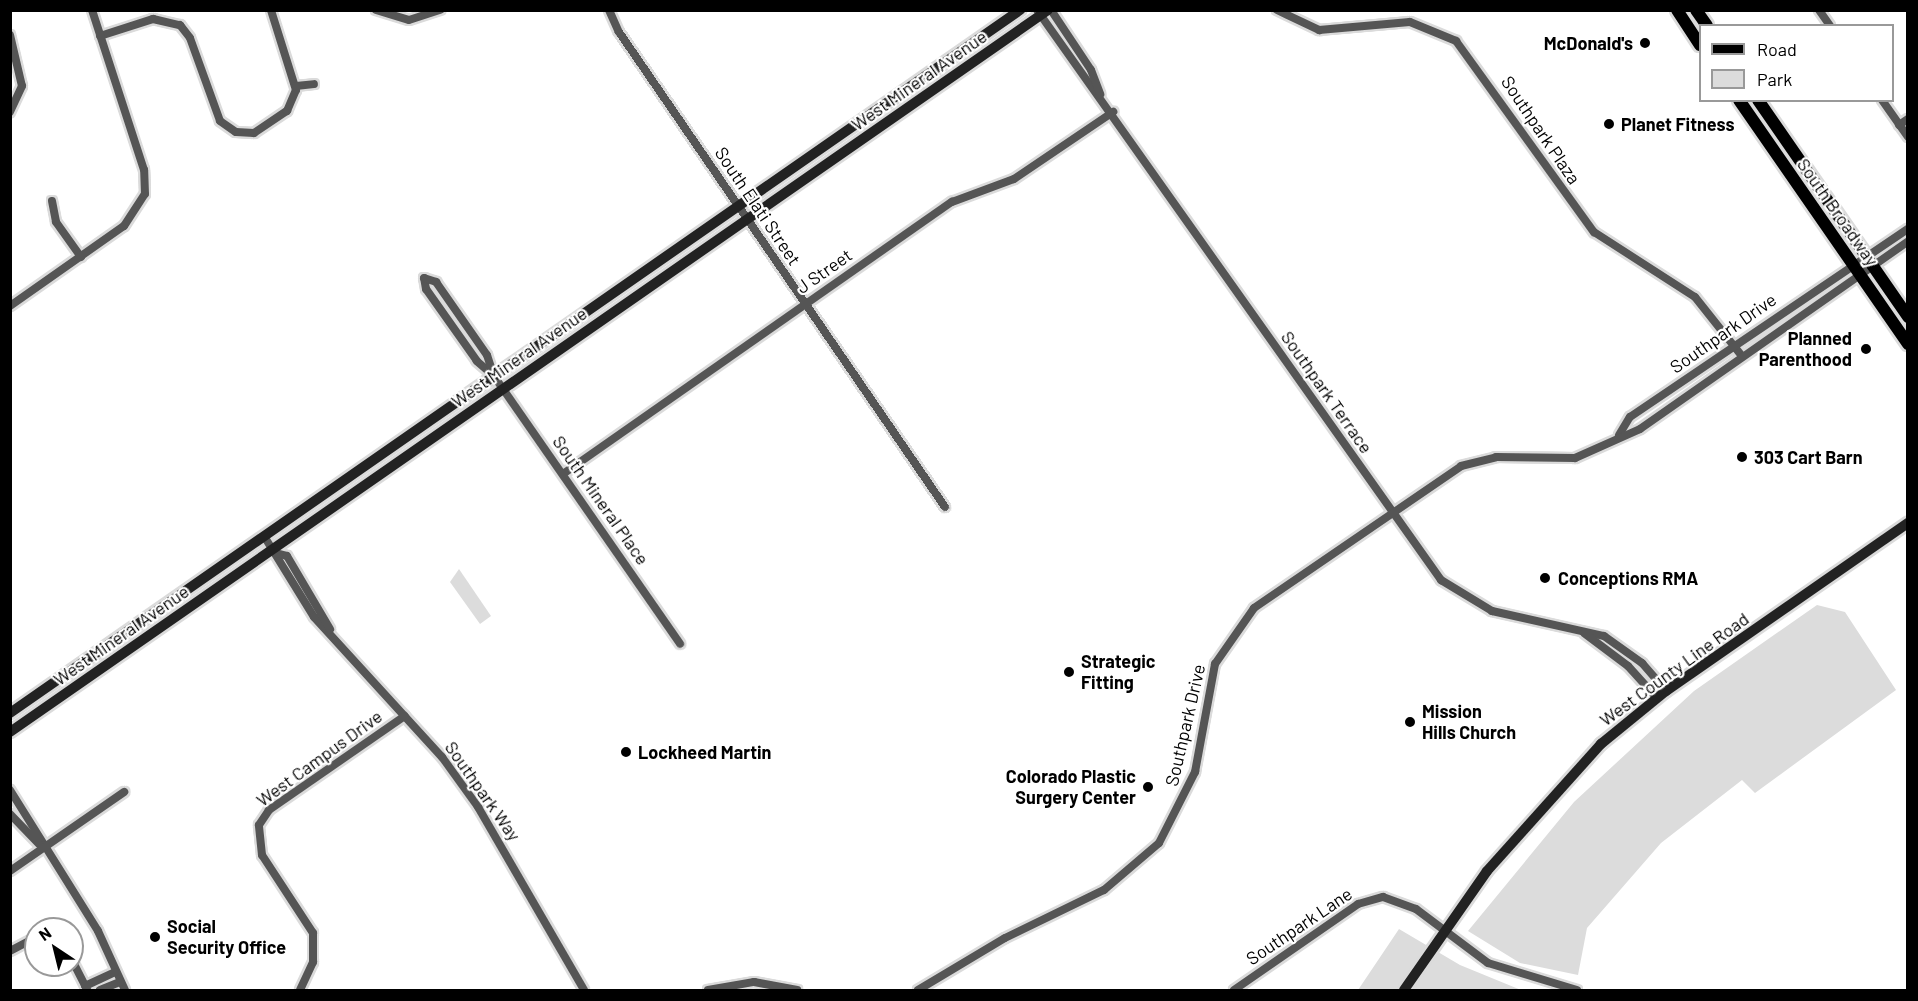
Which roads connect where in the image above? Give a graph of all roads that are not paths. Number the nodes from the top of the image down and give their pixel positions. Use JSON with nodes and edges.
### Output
{"nodes":[{"id":1,"x":92,"y":10,"type":"edge"},
{"id":2,"x":271,"y":10,"type":"edge"},
{"id":3,"x":376,"y":10,"type":"edge"},
{"id":4,"x":440,"y":10,"type":"edge"},
{"id":5,"x":609,"y":10,"type":"edge"},
{"id":6,"x":1020,"y":10,"type":"edge"},
{"id":7,"x":1277,"y":10,"type":"edge"},
{"id":8,"x":1677,"y":10,"type":"edge"},
{"id":9,"x":1696,"y":10,"type":"edge"},
{"id":10,"x":1819,"y":10,"type":"edge"},
{"id":11,"x":1044,"y":12,"type":"edge"},
{"id":12,"x":1706,"y":24,"type":"edge"},
{"id":13,"x":1829,"y":24,"type":"edge"},
{"id":14,"x":10,"y":35,"type":"edge"},
{"id":15,"x":100,"y":36,"type":"junction"},
{"id":16,"x":1699,"y":42,"type":"edge"},
{"id":17,"x":314,"y":84,"type":"dead end"},
{"id":18,"x":296,"y":86,"type":"junction"},
{"id":19,"x":1740,"y":102,"type":"edge"},
{"id":20,"x":1759,"y":102,"type":"edge"},
{"id":21,"x":1883,"y":102,"type":"edge"},
{"id":22,"x":10,"y":112,"type":"edge"},
{"id":23,"x":1113,"y":112,"type":"junction"},
{"id":24,"x":1908,"y":119,"type":"edge"},
{"id":25,"x":1899,"y":125,"type":"junction"},
{"id":26,"x":1908,"y":138,"type":"edge"},
{"id":27,"x":52,"y":201,"type":"dead end"},
{"id":28,"x":738,"y":208,"type":"junction"},
{"id":29,"x":747,"y":220,"type":"junction"},
{"id":30,"x":1908,"y":229,"type":"edge"},
{"id":31,"x":1908,"y":241,"type":"edge"},
{"id":32,"x":1863,"y":255,"type":"junction"},
{"id":33,"x":81,"y":257,"type":"junction"},
{"id":34,"x":1851,"y":263,"type":"junction"},
{"id":35,"x":1872,"y":267,"type":"junction"},
{"id":36,"x":1860,"y":275,"type":"junction"},
{"id":37,"x":805,"y":304,"type":"junction"},
{"id":38,"x":10,"y":306,"type":"edge"},
{"id":39,"x":1908,"y":317,"type":"edge"},
{"id":40,"x":1908,"y":344,"type":"edge"},
{"id":41,"x":1734,"y":345,"type":"junction"},
{"id":42,"x":1742,"y":356,"type":"junction"},
{"id":43,"x":494,"y":376,"type":"junction"},
{"id":44,"x":503,"y":388,"type":"junction"},
{"id":45,"x":1619,"y":435,"type":"junction"},
{"id":46,"x":562,"y":474,"type":"junction"},
{"id":47,"x":945,"y":507,"type":"dead end"},
{"id":48,"x":1391,"y":513,"type":"junction"},
{"id":49,"x":1908,"y":523,"type":"edge"},
{"id":50,"x":264,"y":536,"type":"junction"},
{"id":51,"x":275,"y":551,"type":"junction"},
{"id":52,"x":680,"y":644,"type":"dead end"},
{"id":53,"x":1661,"y":695,"type":"junction"},
{"id":54,"x":10,"y":712,"type":"edge"},
{"id":55,"x":405,"y":716,"type":"junction"},
{"id":56,"x":10,"y":732,"type":"edge"},
{"id":57,"x":10,"y":790,"type":"edge"},
{"id":58,"x":124,"y":792,"type":"dead end"},
{"id":59,"x":10,"y":813,"type":"edge"},
{"id":60,"x":44,"y":848,"type":"junction"},
{"id":61,"x":10,"y":872,"type":"edge"},
{"id":62,"x":1444,"y":931,"type":"junction"},
{"id":63,"x":24,"y":943,"type":"edge"},
{"id":64,"x":10,"y":951,"type":"edge"},
{"id":65,"x":115,"y":972,"type":"junction"},
{"id":66,"x":120,"y":982,"type":"junction"},
{"id":67,"x":86,"y":988,"type":"edge"},
{"id":68,"x":100,"y":990,"type":"edge"},
{"id":69,"x":124,"y":990,"type":"edge"},
{"id":70,"x":300,"y":990,"type":"edge"},
{"id":71,"x":584,"y":990,"type":"edge"},
{"id":72,"x":708,"y":990,"type":"edge"},
{"id":73,"x":797,"y":990,"type":"edge"},
{"id":74,"x":918,"y":990,"type":"edge"},
{"id":75,"x":1234,"y":990,"type":"edge"},
{"id":76,"x":1404,"y":990,"type":"edge"},
{"id":77,"x":1577,"y":990,"type":"edge"}],
"edges":[{"from":1,"to":15,"type":"street"},
{"from":2,"to":18,"type":"street"},
{"from":3,"to":4,"type":"street"},
{"from":5,"to":28,"type":"street","name":"South Elati Street"},
{"from":6,"to":28,"type":"main road","name":"West Mineral Avenue"},
{"from":7,"to":41,"type":"street","name":"Southpark Plaza"},
{"from":8,"to":16,"type":"main road"},
{"from":9,"to":12,"type":"main road"},
{"from":10,"to":13,"type":"street"},
{"from":11,"to":23,"type":"street","name":"Southpark Terrace"},
{"from":11,"to":29,"type":"main road","name":"West Mineral Avenue"},
{"from":14,"to":22,"type":"street"},
{"from":15,"to":18,"type":"street"},
{"from":15,"to":33,"type":"street"},
{"from":17,"to":18,"type":"street"},
{"from":19,"to":34,"type":"main road","name":"South Broadway"},
{"from":20,"to":32,"type":"main road","name":"South Broadway"},
{"from":21,"to":25,"type":"street"},
{"from":23,"to":37,"type":"street","name":"J Street"},
{"from":23,"to":48,"type":"street","name":"Southpark Terrace"},
{"from":24,"to":25,"type":"street"},
{"from":25,"to":26,"type":"street"},
{"from":27,"to":33,"type":"street"},
{"from":28,"to":29,"type":"street","name":"South Elati Street"},
{"from":28,"to":43,"type":"main road","name":"West Mineral Avenue"},
{"from":29,"to":37,"type":"street","name":"South Elati Street"},
{"from":29,"to":44,"type":"main road","name":"West Mineral Avenue"},
{"from":30,"to":32,"type":"street","name":"Southpark Drive"},
{"from":31,"to":35,"type":"street","name":"Southpark Drive"},
{"from":32,"to":34,"type":"street","name":"Southpark Drive"},
{"from":32,"to":35,"type":"main road","name":"South Broadway"},
{"from":33,"to":38,"type":"street"},
{"from":34,"to":36,"type":"main road","name":"South Broadway"},
{"from":34,"to":41,"type":"street","name":"Southpark Drive"},
{"from":35,"to":36,"type":"street","name":"Southpark Drive"},
{"from":35,"to":39,"type":"main road","name":"South Broadway"},
{"from":36,"to":40,"type":"main road","name":"South Broadway"},
{"from":36,"to":42,"type":"street","name":"Southpark Drive"},
{"from":37,"to":46,"type":"street","name":"J Street"},
{"from":37,"to":47,"type":"street","name":"South Elati Street"},
{"from":41,"to":42,"type":"street","name":"Southpark Plaza"},
{"from":41,"to":45,"type":"street","name":"Southpark Drive"},
{"from":42,"to":45,"type":"street","name":"Southpark Drive"},
{"from":43,"to":43,"type":"street","name":"South Mineral Place"},
{"from":43,"to":44,"type":"street","name":"South Mineral Place"},
{"from":43,"to":50,"type":"main road","name":"West Mineral Avenue"},
{"from":44,"to":46,"type":"street","name":"South Mineral Place"},
{"from":44,"to":51,"type":"main road","name":"West Mineral Avenue"},
{"from":45,"to":48,"type":"street","name":"Southpark Drive"},
{"from":46,"to":52,"type":"street","name":"South Mineral Place"},
{"from":48,"to":53,"type":"street","name":"Southpark Terrace"},
{"from":48,"to":74,"type":"street","name":"Southpark Drive"},
{"from":49,"to":53,"type":"main road","name":"West County Line Road"},
{"from":50,"to":51,"type":"street","name":"Southpark Way"},
{"from":50,"to":54,"type":"main road","name":"West Mineral Avenue"},
{"from":51,"to":55,"type":"street","name":"Southpark Way"},
{"from":51,"to":56,"type":"main road","name":"West Mineral Avenue"},
{"from":53,"to":62,"type":"main road","name":"West County Line Road"},
{"from":55,"to":70,"type":"street","name":"West Campus Drive"},
{"from":55,"to":71,"type":"street","name":"Southpark Way"},
{"from":57,"to":60,"type":"street"},
{"from":58,"to":60,"type":"street"},
{"from":59,"to":60,"type":"street"},
{"from":60,"to":61,"type":"street"},
{"from":60,"to":65,"type":"street"},
{"from":62,"to":75,"type":"street","name":"Southpark Lane"},
{"from":62,"to":76,"type":"main road","name":"West County Line Road"},
{"from":62,"to":77,"type":"street","name":"Southpark Lane"},
{"from":63,"to":64,"type":"street"},
{"from":65,"to":66,"type":"street"},
{"from":65,"to":67,"type":"street"},
{"from":66,"to":68,"type":"street"},
{"from":66,"to":69,"type":"street"},
{"from":72,"to":73,"type":"street"}]}
